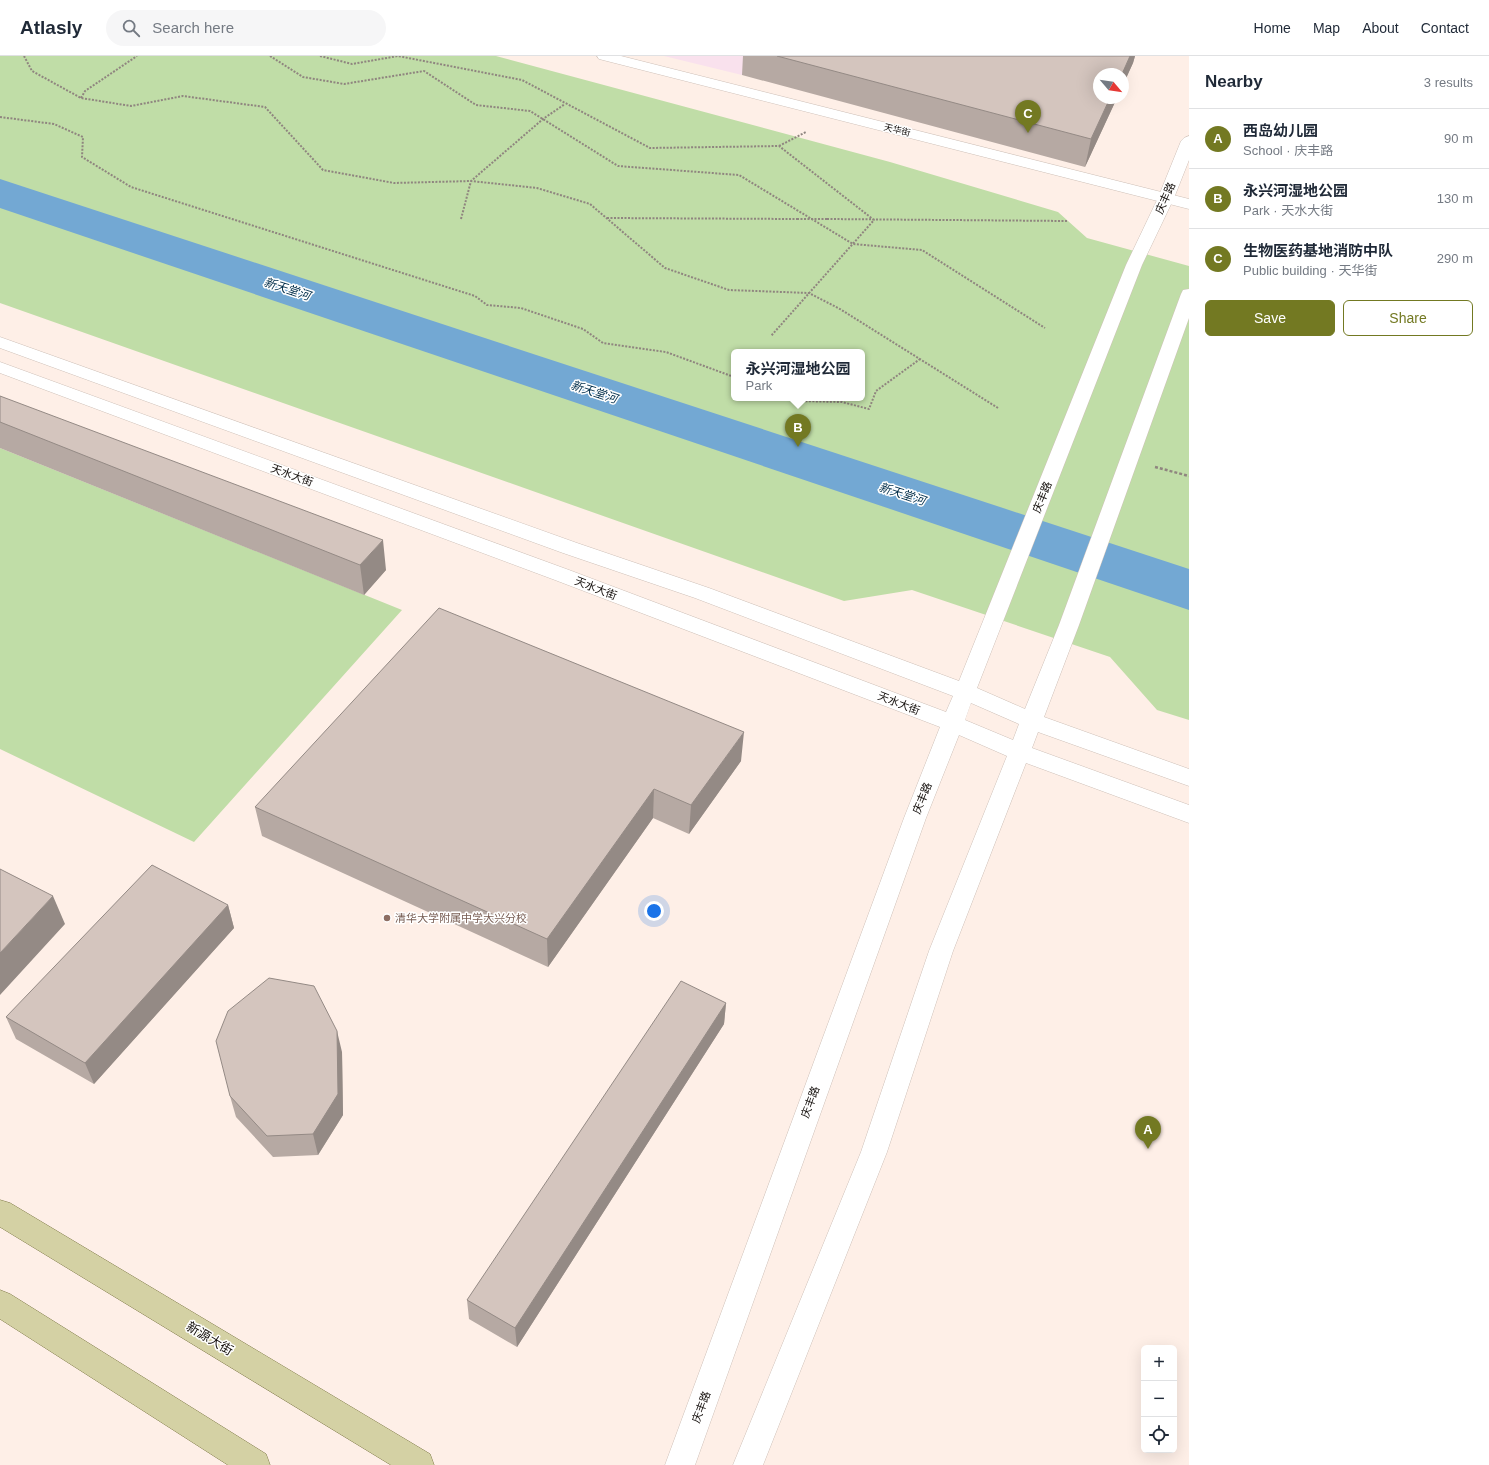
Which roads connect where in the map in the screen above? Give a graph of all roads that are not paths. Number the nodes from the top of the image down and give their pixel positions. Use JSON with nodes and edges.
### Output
{"nodes":[{"id":1,"x":604,"y":56,"type":"edge"},
{"id":2,"x":1189,"y":141,"type":"edge"},
{"id":3,"x":1166,"y":198,"type":"junction"},
{"id":4,"x":1189,"y":204,"type":"edge"},
{"id":5,"x":1189,"y":294,"type":"edge"},
{"id":6,"x":0,"y":342,"type":"edge"},
{"id":7,"x":0,"y":367,"type":"edge"},
{"id":8,"x":965,"y":692,"type":"junction"},
{"id":9,"x":1032,"y":721,"type":"junction"},
{"id":10,"x":952,"y":723,"type":"junction"},
{"id":11,"x":1019,"y":752,"type":"junction"},
{"id":12,"x":1189,"y":778,"type":"edge"},
{"id":13,"x":1189,"y":814,"type":"edge"},
{"id":14,"x":0,"y":1212,"type":"edge"},
{"id":15,"x":0,"y":1303,"type":"edge"},
{"id":16,"x":255,"y":1465,"type":"edge"},
{"id":17,"x":420,"y":1465,"type":"edge"},
{"id":18,"x":680,"y":1465,"type":"edge"},
{"id":19,"x":748,"y":1465,"type":"edge"}],
"edges":[{"from":1,"to":3,"type":"main road","name":"天华街"},
{"from":2,"to":3,"type":"main road","name":"庆丰路"},
{"from":3,"to":4,"type":"main road","name":"天华街"},
{"from":3,"to":8,"type":"main road","name":"庆丰路"},
{"from":5,"to":9,"type":"main road"},
{"from":6,"to":8,"type":"main road"},
{"from":7,"to":10,"type":"main road","name":"天水大街"},
{"from":8,"to":9,"type":"main road"},
{"from":8,"to":10,"type":"main road","name":"庆丰路"},
{"from":9,"to":11,"type":"main road"},
{"from":9,"to":12,"type":"main road"},
{"from":10,"to":11,"type":"main road","name":"天水大街"},
{"from":10,"to":18,"type":"main road","name":"庆丰路"},
{"from":11,"to":13,"type":"main road","name":"天水大街"},
{"from":11,"to":19,"type":"main road"},
{"from":14,"to":17,"type":"main road","name":"新源大街"},
{"from":15,"to":16,"type":"main road"}]}
